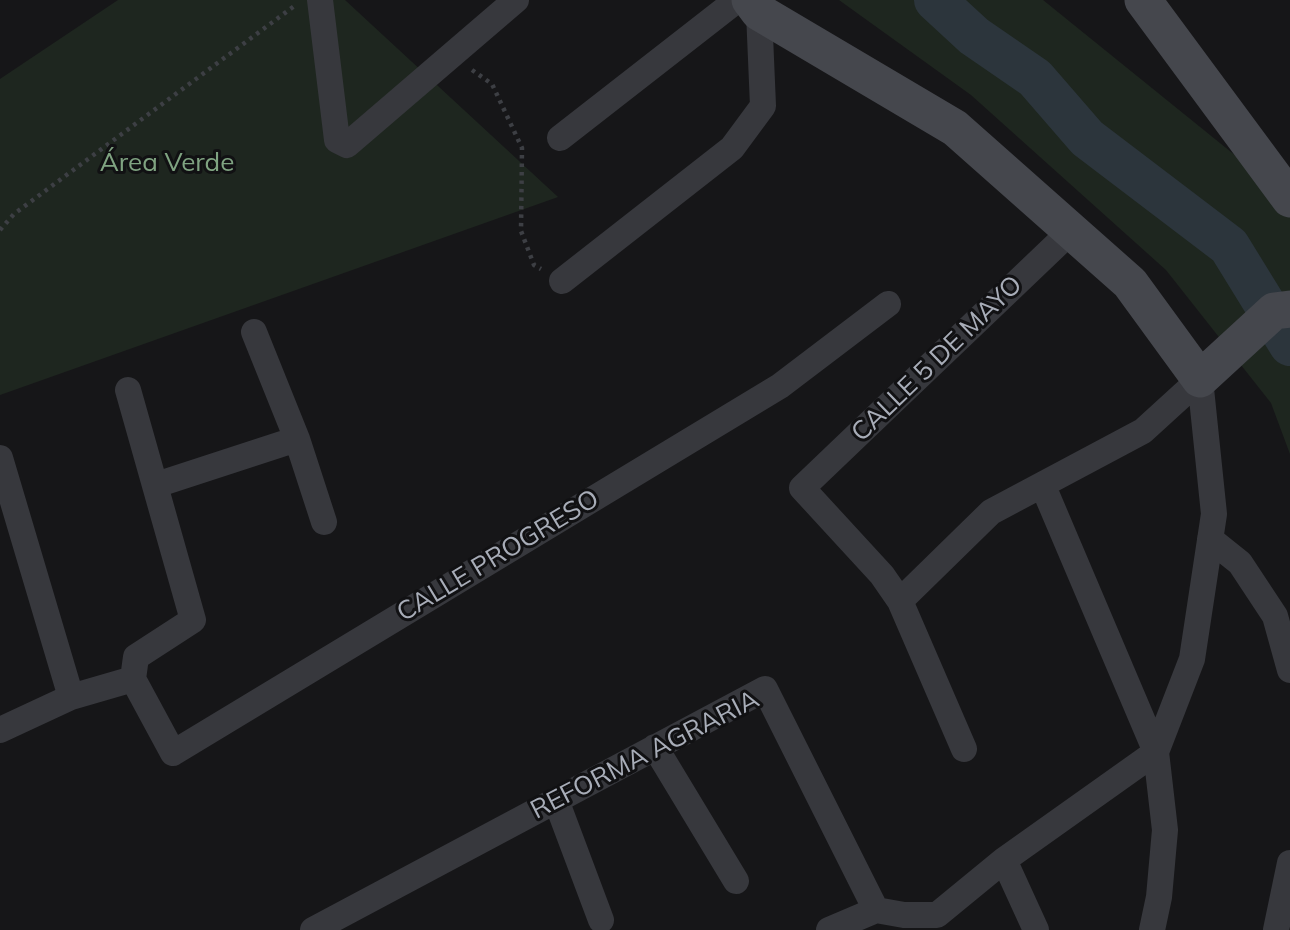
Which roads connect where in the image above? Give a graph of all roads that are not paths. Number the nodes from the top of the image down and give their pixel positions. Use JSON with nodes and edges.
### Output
{"nodes":[{"id":1,"x":320,"y":0,"type":"edge"},
{"id":2,"x":516,"y":0,"type":"edge"},
{"id":3,"x":1143,"y":0,"type":"edge"},
{"id":4,"x":749,"y":4,"type":"edge"},
{"id":5,"x":560,"y":138,"type":"dead end"},
{"id":6,"x":1290,"y":198,"type":"edge"},
{"id":7,"x":1072,"y":230,"type":"junction"},
{"id":8,"x":562,"y":281,"type":"road end"},
{"id":9,"x":888,"y":304,"type":"dead end"},
{"id":10,"x":1290,"y":309,"type":"edge"},
{"id":11,"x":254,"y":332,"type":"dead end"},
{"id":12,"x":1200,"y":379,"type":"junction"},
{"id":13,"x":128,"y":390,"type":"dead end"},
{"id":14,"x":297,"y":439,"type":"junction"},
{"id":15,"x":0,"y":458,"type":"edge"},
{"id":16,"x":156,"y":485,"type":"junction"},
{"id":17,"x":1043,"y":486,"type":"junction"},
{"id":18,"x":324,"y":522,"type":"dead end"},
{"id":19,"x":1210,"y":539,"type":"junction"},
{"id":20,"x":900,"y":601,"type":"junction"},
{"id":21,"x":134,"y":668,"type":"junction"},
{"id":22,"x":1290,"y":670,"type":"edge"},
{"id":23,"x":71,"y":697,"type":"junction"},
{"id":24,"x":0,"y":730,"type":"edge"},
{"id":25,"x":656,"y":747,"type":"junction"},
{"id":26,"x":964,"y":748,"type":"dead end"},
{"id":27,"x":1156,"y":752,"type":"junction"},
{"id":28,"x":556,"y":800,"type":"junction"},
{"id":29,"x":1004,"y":860,"type":"junction"},
{"id":30,"x":1290,"y":863,"type":"edge"},
{"id":31,"x":736,"y":881,"type":"dead end"},
{"id":32,"x":876,"y":910,"type":"junction"},
{"id":33,"x":601,"y":920,"type":"dead end"},
{"id":34,"x":313,"y":930,"type":"edge"},
{"id":35,"x":829,"y":930,"type":"edge"},
{"id":36,"x":1036,"y":930,"type":"edge"},
{"id":37,"x":1152,"y":930,"type":"edge"},
{"id":38,"x":1276,"y":930,"type":"edge"}],
"edges":[{"from":1,"to":2,"type":"street"},
{"from":3,"to":6,"type":"street"},
{"from":4,"to":5,"type":"street"},
{"from":4,"to":7,"type":"street"},
{"from":4,"to":8,"type":"street"},
{"from":7,"to":12,"type":"street"},
{"from":7,"to":20,"type":"street","name":"CALLE 5 DE MAYO"},
{"from":9,"to":21,"type":"street","name":"CALLE PROGRESO"},
{"from":10,"to":12,"type":"street"},
{"from":11,"to":14,"type":"street"},
{"from":12,"to":17,"type":"street"},
{"from":12,"to":19,"type":"street"},
{"from":13,"to":16,"type":"street"},
{"from":14,"to":16,"type":"street"},
{"from":14,"to":18,"type":"street"},
{"from":15,"to":23,"type":"street"},
{"from":16,"to":21,"type":"street"},
{"from":17,"to":20,"type":"street"},
{"from":17,"to":27,"type":"street"},
{"from":19,"to":22,"type":"street"},
{"from":19,"to":27,"type":"street"},
{"from":20,"to":26,"type":"street"},
{"from":21,"to":23,"type":"street"},
{"from":23,"to":24,"type":"street"},
{"from":25,"to":28,"type":"street","name":"REFORMA AGRARIA"},
{"from":25,"to":31,"type":"street"},
{"from":25,"to":32,"type":"street","name":"REFORMA AGRARIA"},
{"from":27,"to":29,"type":"street"},
{"from":27,"to":37,"type":"street"},
{"from":28,"to":33,"type":"street"},
{"from":28,"to":34,"type":"street","name":"REFORMA AGRARIA"},
{"from":29,"to":32,"type":"street"},
{"from":29,"to":36,"type":"street"},
{"from":30,"to":38,"type":"street"},
{"from":32,"to":35,"type":"street"}]}
